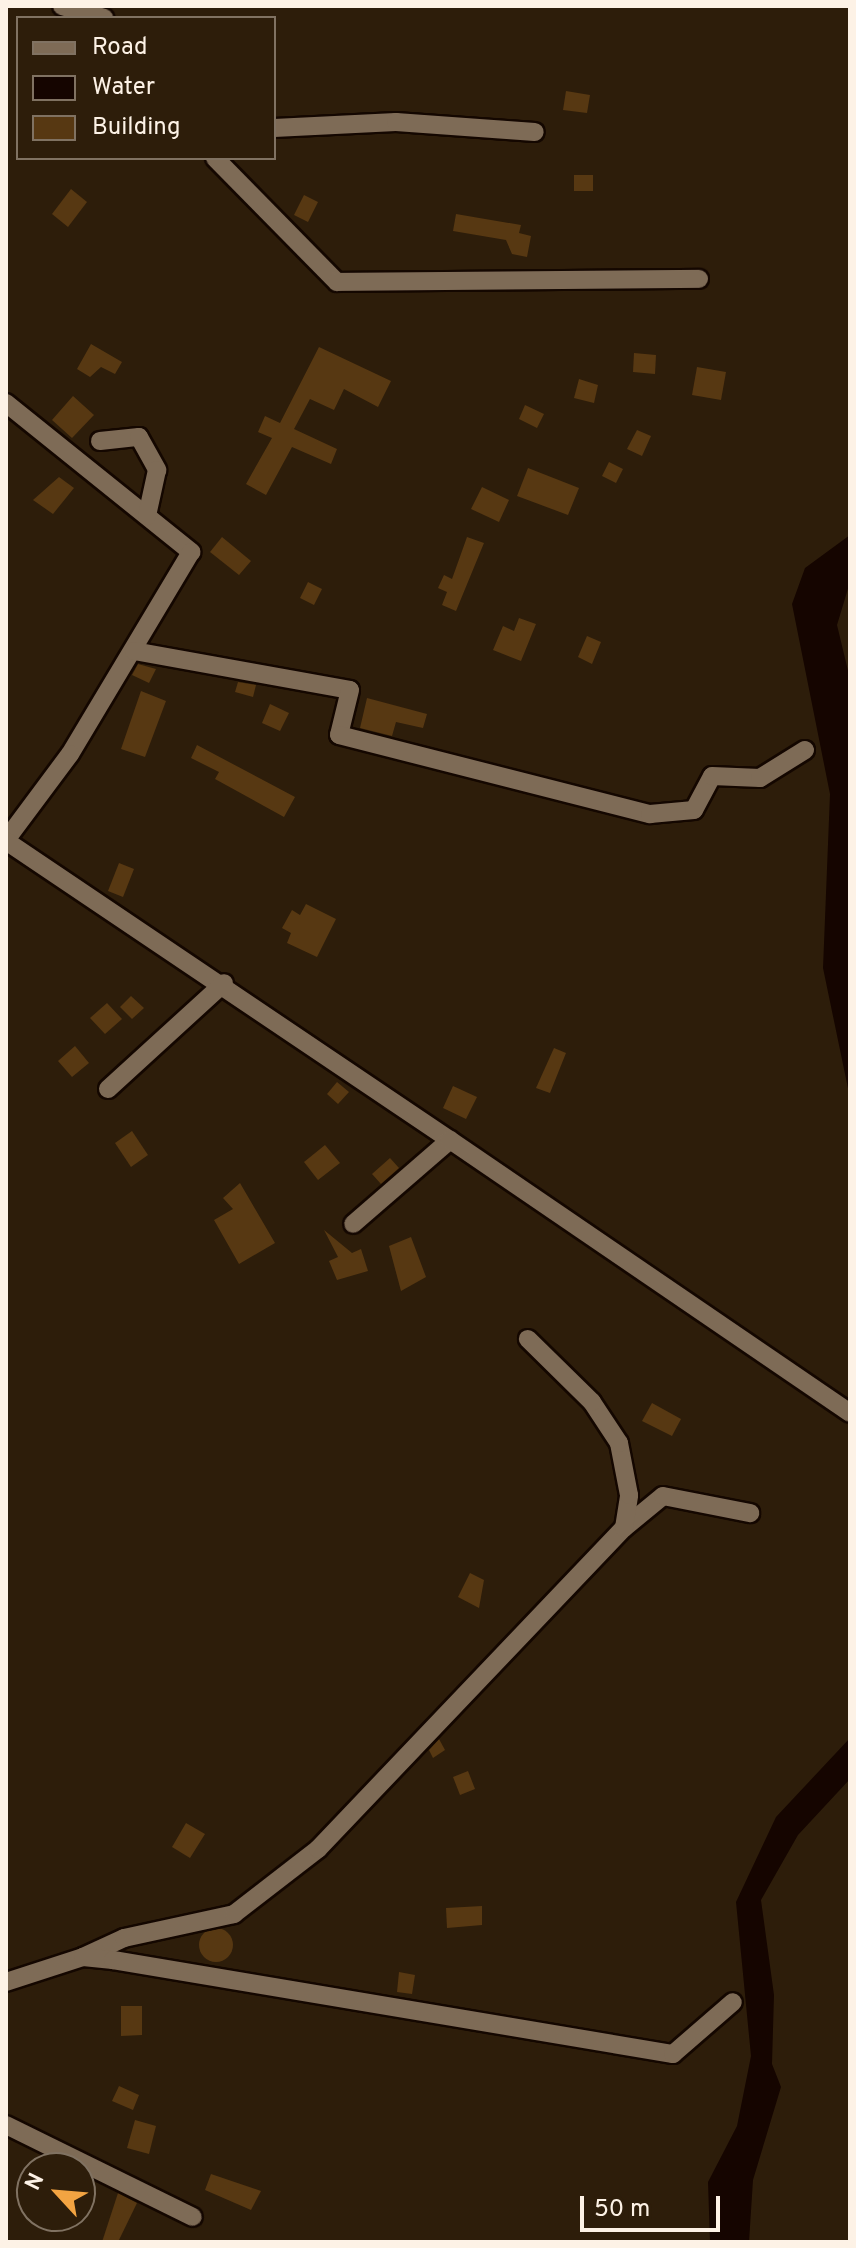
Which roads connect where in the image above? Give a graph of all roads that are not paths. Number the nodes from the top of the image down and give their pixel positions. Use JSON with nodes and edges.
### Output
{"nodes":[{"id":1,"x":62,"y":6,"type":"edge"},
{"id":2,"x":97,"y":16,"type":"edge"},
{"id":3,"x":276,"y":128,"type":"edge"},
{"id":4,"x":535,"y":132,"type":"dead end"},
{"id":5,"x":217,"y":160,"type":"edge"},
{"id":6,"x":699,"y":279,"type":"dead end"},
{"id":7,"x":6,"y":403,"type":"edge"},
{"id":8,"x":100,"y":441,"type":"dead end"},
{"id":9,"x":147,"y":516,"type":"junction"},
{"id":10,"x":134,"y":651,"type":"junction"},
{"id":11,"x":805,"y":750,"type":"dead end"},
{"id":12,"x":6,"y":841,"type":"edge"},
{"id":13,"x":224,"y":983,"type":"junction"},
{"id":14,"x":108,"y":1089,"type":"dead end"},
{"id":15,"x":450,"y":1140,"type":"junction"},
{"id":16,"x":353,"y":1224,"type":"dead end"},
{"id":17,"x":528,"y":1339,"type":"dead end"},
{"id":18,"x":850,"y":1413,"type":"edge"},
{"id":19,"x":750,"y":1513,"type":"dead end"},
{"id":20,"x":624,"y":1528,"type":"junction"},
{"id":21,"x":83,"y":1957,"type":"junction"},
{"id":22,"x":6,"y":1982,"type":"edge"},
{"id":23,"x":733,"y":2002,"type":"dead end"},
{"id":24,"x":6,"y":2125,"type":"edge"},
{"id":25,"x":193,"y":2217,"type":"dead end"}],
"edges":[{"from":1,"to":2,"type":"street"},
{"from":3,"to":4,"type":"street"},
{"from":5,"to":6,"type":"street"},
{"from":7,"to":9,"type":"street"},
{"from":8,"to":9,"type":"street"},
{"from":9,"to":10,"type":"street"},
{"from":10,"to":11,"type":"street"},
{"from":10,"to":12,"type":"street"},
{"from":12,"to":13,"type":"street"},
{"from":13,"to":14,"type":"street"},
{"from":13,"to":15,"type":"street"},
{"from":15,"to":16,"type":"street"},
{"from":15,"to":18,"type":"street"},
{"from":17,"to":20,"type":"street"},
{"from":19,"to":20,"type":"street"},
{"from":20,"to":21,"type":"street"},
{"from":21,"to":22,"type":"street"},
{"from":21,"to":23,"type":"street"},
{"from":24,"to":25,"type":"street"}]}
